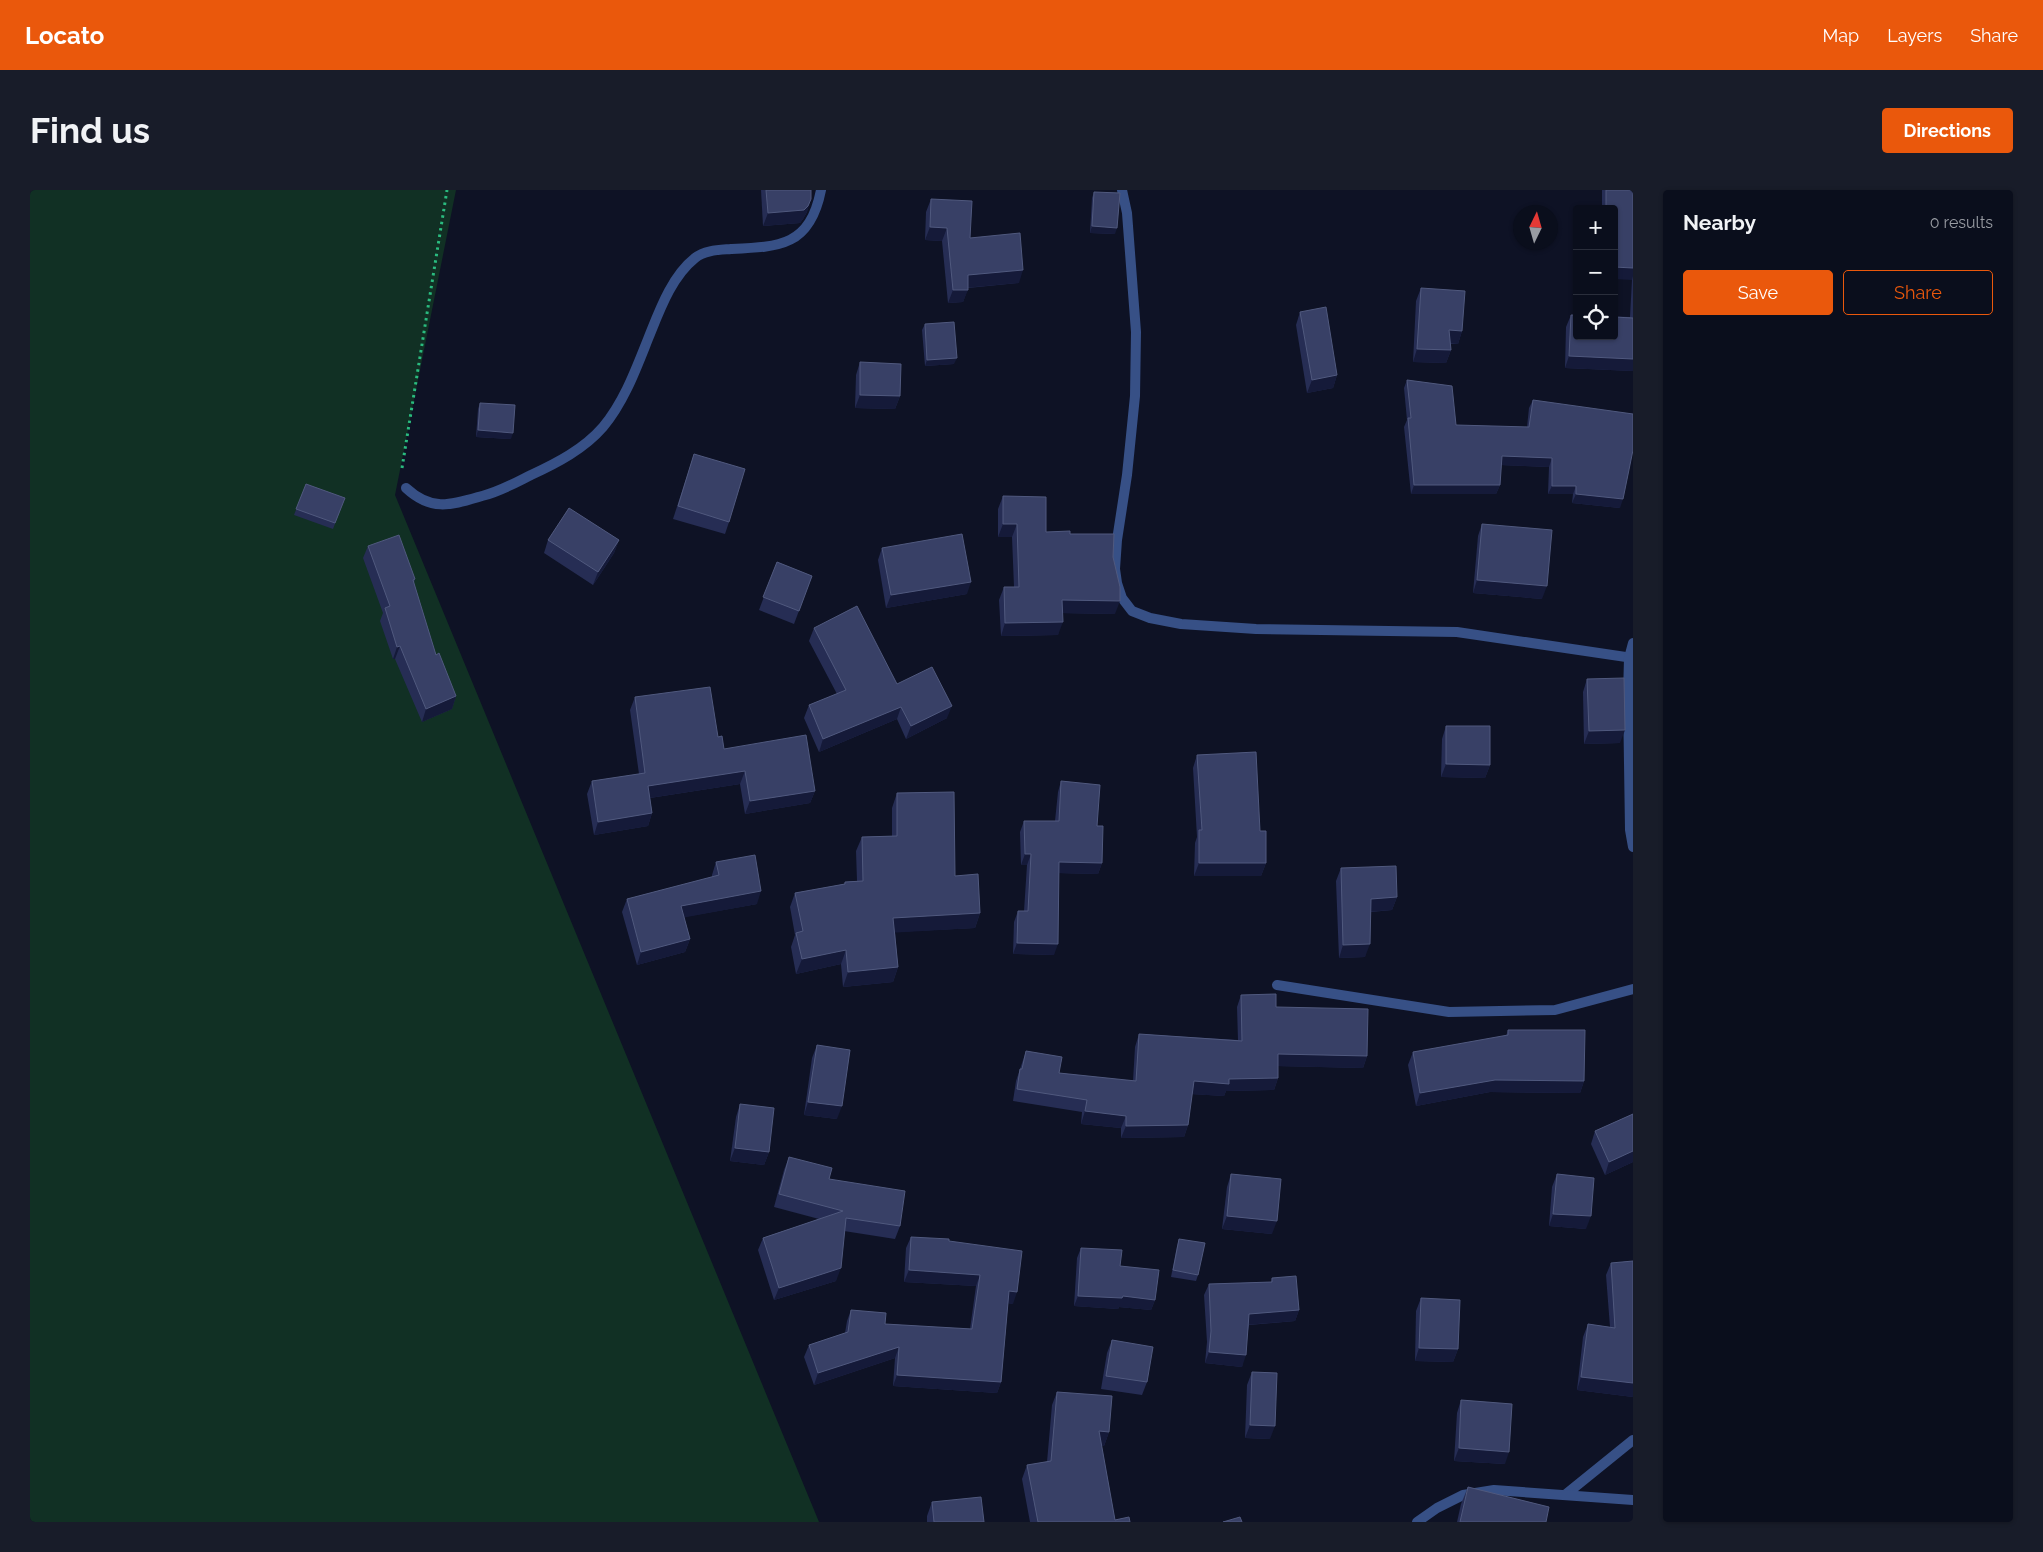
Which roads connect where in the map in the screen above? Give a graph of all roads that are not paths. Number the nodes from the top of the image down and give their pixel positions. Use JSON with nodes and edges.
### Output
{"nodes":[{"id":1,"x":820,"y":190,"type":"edge"},
{"id":2,"x":1122,"y":190,"type":"edge"},
{"id":3,"x":406,"y":488,"type":"road end"},
{"id":4,"x":1633,"y":643,"type":"edge"},
{"id":5,"x":1631,"y":658,"type":"edge"},
{"id":6,"x":1633,"y":847,"type":"edge"},
{"id":7,"x":1277,"y":985,"type":"dead end"},
{"id":8,"x":1633,"y":989,"type":"edge"},
{"id":9,"x":1633,"y":1440,"type":"edge"},
{"id":10,"x":1565,"y":1495,"type":"junction"},
{"id":11,"x":1633,"y":1500,"type":"edge"},
{"id":12,"x":1417,"y":1522,"type":"edge"}],
"edges":[{"from":1,"to":3,"type":"street"},
{"from":2,"to":5,"type":"street"},
{"from":4,"to":5,"type":"street"},
{"from":5,"to":6,"type":"street"},
{"from":7,"to":8,"type":"street"},
{"from":9,"to":10,"type":"street"},
{"from":10,"to":11,"type":"street"},
{"from":10,"to":12,"type":"street"}]}
